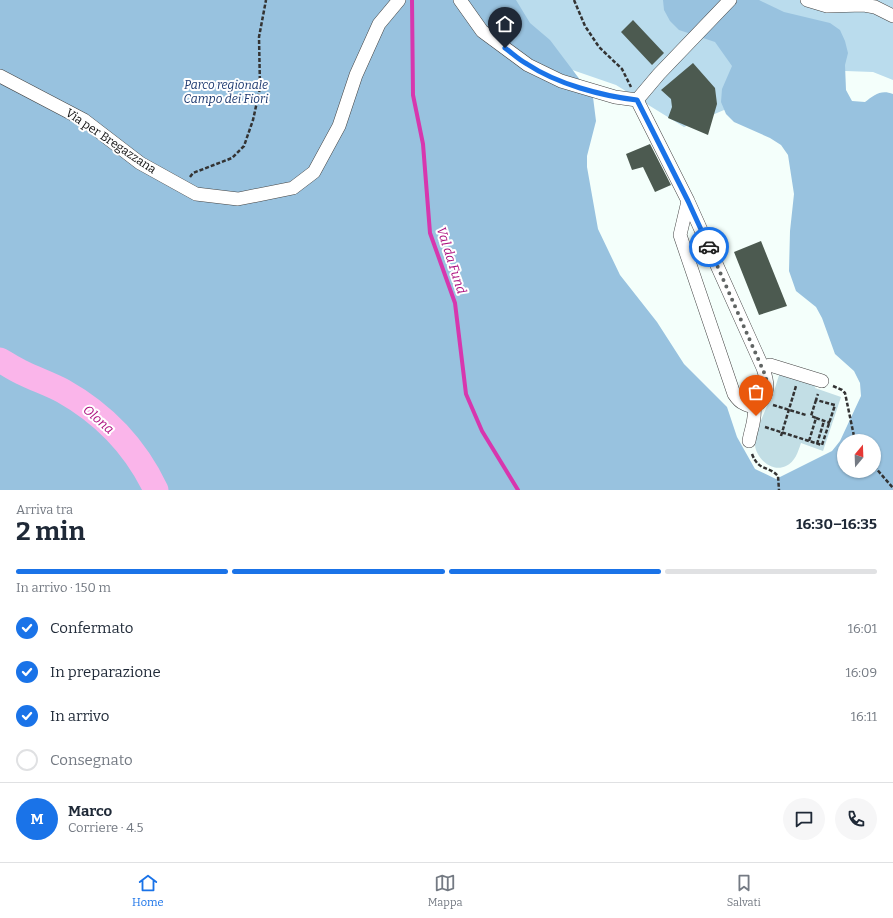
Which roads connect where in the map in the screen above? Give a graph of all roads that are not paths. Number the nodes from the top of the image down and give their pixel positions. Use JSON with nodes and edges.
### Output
{"nodes":[{"id":1,"x":399,"y":0,"type":"edge"},
{"id":2,"x":460,"y":0,"type":"edge"},
{"id":3,"x":730,"y":0,"type":"edge"},
{"id":4,"x":807,"y":0,"type":"edge"},
{"id":5,"x":893,"y":16,"type":"edge"},
{"id":6,"x":0,"y":76,"type":"edge"},
{"id":7,"x":637,"y":100,"type":"junction"},
{"id":8,"x":688,"y":201,"type":"junction"},
{"id":9,"x":763,"y":368,"type":"junction"},
{"id":10,"x":822,"y":381,"type":"road end"},
{"id":11,"x":754,"y":406,"type":"junction"},
{"id":12,"x":749,"y":442,"type":"road end"}],
"edges":[{"from":1,"to":6,"type":"street","name":"Via per Bregazzana"},
{"from":2,"to":7,"type":"street"},
{"from":3,"to":7,"type":"street"},
{"from":4,"to":5,"type":"street"},
{"from":7,"to":8,"type":"street"},
{"from":8,"to":9,"type":"street"},
{"from":8,"to":11,"type":"street"},
{"from":9,"to":10,"type":"street"},
{"from":9,"to":11,"type":"street"},
{"from":11,"to":12,"type":"street"}]}
